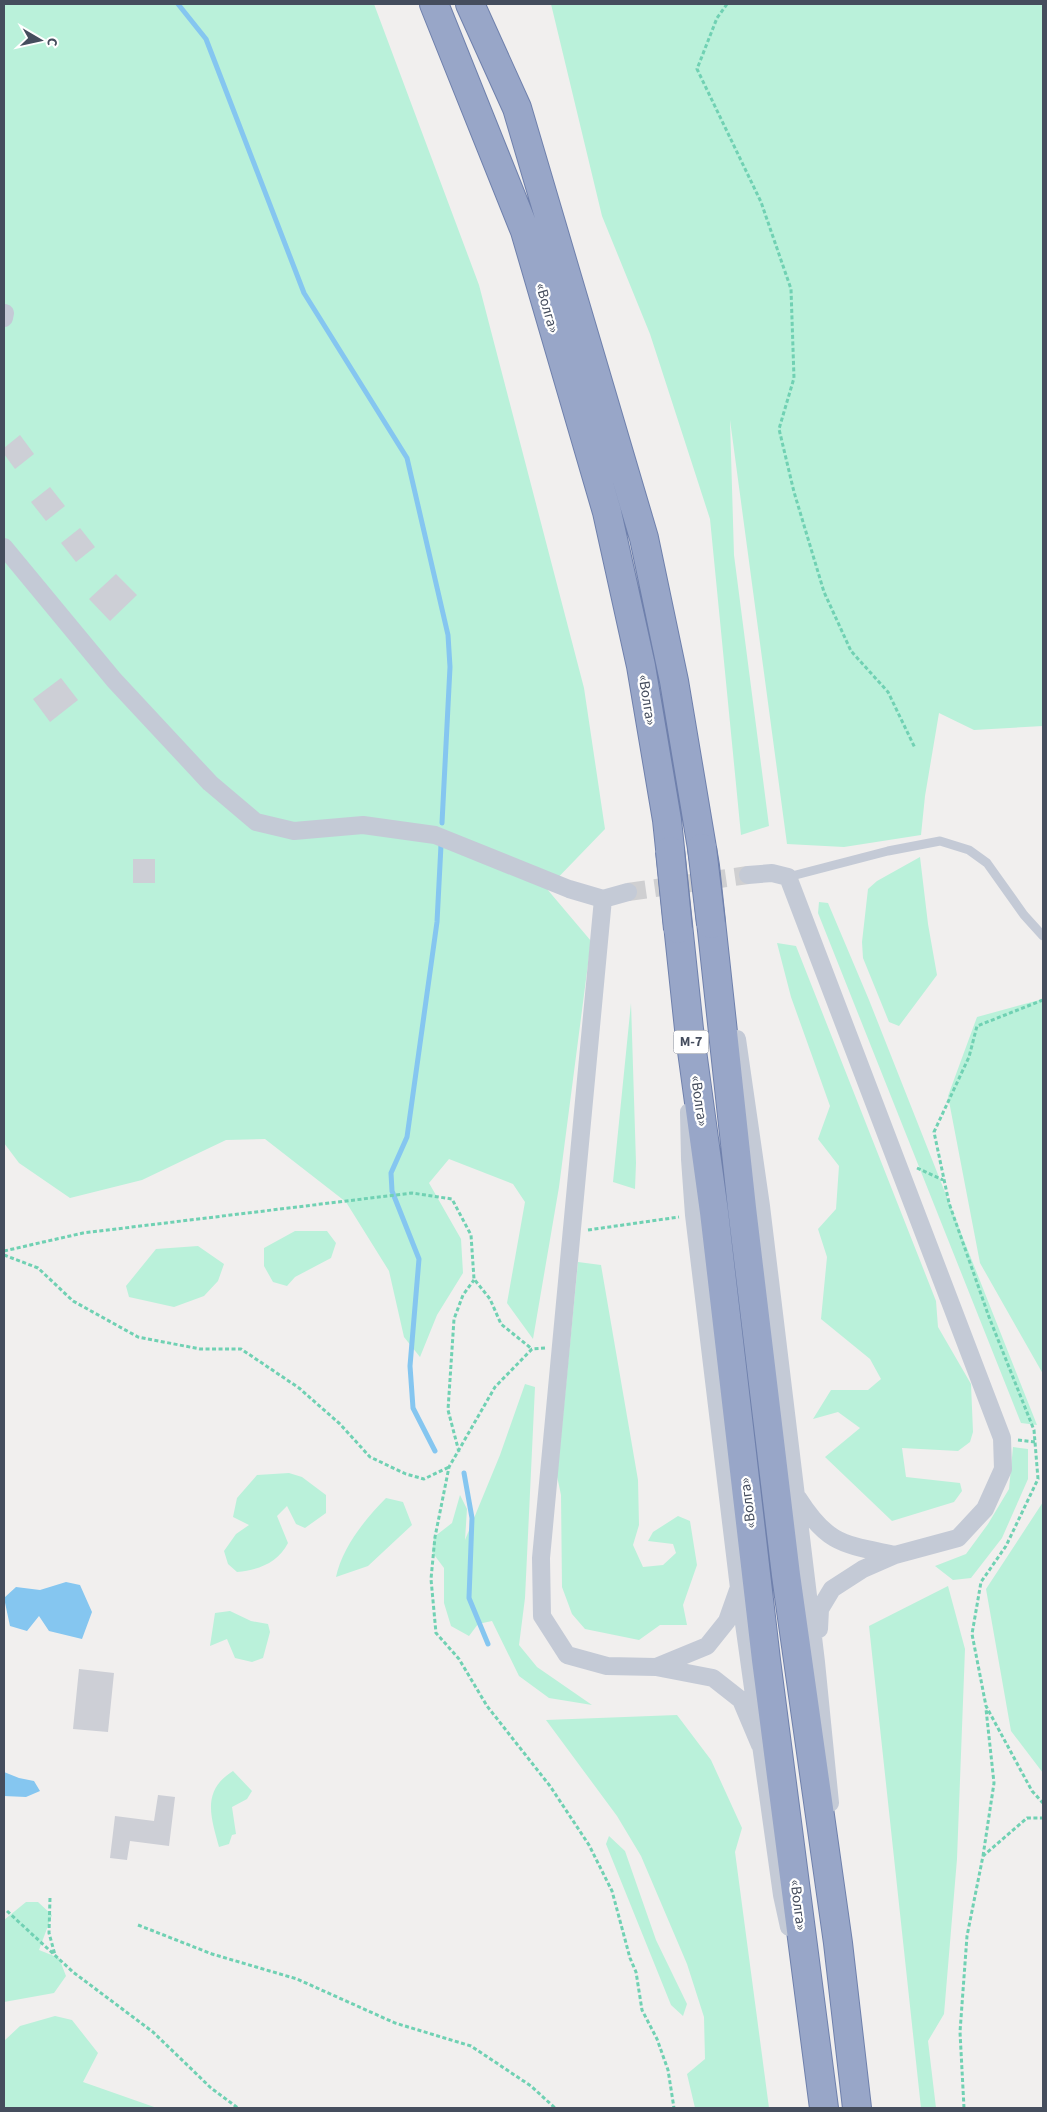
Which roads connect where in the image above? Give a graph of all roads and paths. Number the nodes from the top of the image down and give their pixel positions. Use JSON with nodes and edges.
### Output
{"nodes":[{"id":1,"x":434,"y":4,"type":"edge"},
{"id":2,"x":470,"y":4,"type":"edge"},
{"id":3,"x":727,"y":4,"type":"edge"},
{"id":4,"x":4,"y":547,"type":"edge"},
{"id":5,"x":915,"y":748,"type":"dead end"},
{"id":6,"x":704,"y":857,"type":"junction"},
{"id":7,"x":748,"y":875,"type":"tunnel mouth"},
{"id":8,"x":788,"y":877,"type":"junction"},
{"id":9,"x":628,"y":892,"type":"tunnel mouth"},
{"id":10,"x":603,"y":899,"type":"junction"},
{"id":11,"x":1043,"y":936,"type":"edge"},
{"id":12,"x":1043,"y":1000,"type":"edge"},
{"id":13,"x":689,"y":1029,"type":"junction"},
{"id":14,"x":682,"y":1217,"type":"dead end"},
{"id":15,"x":572,"y":1232,"type":"junction"},
{"id":16,"x":4,"y":1251,"type":"edge"},
{"id":17,"x":4,"y":1255,"type":"edge"},
{"id":18,"x":474,"y":1279,"type":"junction"},
{"id":19,"x":561,"y":1347,"type":"junction"},
{"id":20,"x":532,"y":1349,"type":"junction"},
{"id":21,"x":459,"y":1452,"type":"junction"},
{"id":22,"x":449,"y":1467,"type":"junction"},
{"id":23,"x":795,"y":1494,"type":"junction"},
{"id":24,"x":895,"y":1555,"type":"junction"},
{"id":25,"x":739,"y":1588,"type":"junction"},
{"id":26,"x":816,"y":1662,"type":"junction"},
{"id":27,"x":656,"y":1667,"type":"junction"},
{"id":28,"x":986,"y":1706,"type":"junction"},
{"id":29,"x":760,"y":1745,"type":"junction"},
{"id":30,"x":1043,"y":1803,"type":"edge"},
{"id":31,"x":1043,"y":1818,"type":"edge"},
{"id":32,"x":983,"y":1856,"type":"junction"},
{"id":33,"x":50,"y":1898,"type":"dead end"},
{"id":34,"x":7,"y":1911,"type":"dead end"},
{"id":35,"x":138,"y":1925,"type":"dead end"},
{"id":36,"x":838,"y":1943,"type":"junction"},
{"id":37,"x":55,"y":1956,"type":"junction"},
{"id":38,"x":816,"y":2044,"type":"junction"},
{"id":39,"x":238,"y":2108,"type":"edge"},
{"id":40,"x":555,"y":2108,"type":"edge"},
{"id":41,"x":674,"y":2108,"type":"edge"},
{"id":42,"x":824,"y":2108,"type":"edge"},
{"id":43,"x":857,"y":2108,"type":"edge"},
{"id":44,"x":964,"y":2108,"type":"edge"}],
"edges":[{"from":1,"to":13,"type":"highway","name":"«Волга»","number":"М-7"},
{"from":2,"to":6,"type":"highway","name":"«Волга»"},
{"from":3,"to":5,"type":"path"},
{"from":4,"to":10,"type":"street"},
{"from":6,"to":23,"type":"street"},
{"from":6,"to":36,"type":"highway","name":"«Волга»","number":"М-7","bridge":true},
{"from":7,"to":8,"type":"street"},
{"from":8,"to":11,"type":"lane"},
{"from":8,"to":24,"type":"street"},
{"from":9,"to":10,"type":"street"},
{"from":10,"to":15,"type":"street"},
{"from":12,"to":28,"type":"path"},
{"from":13,"to":25,"type":"street"},
{"from":13,"to":38,"type":"highway","name":"«Волга»","number":"М-7"},
{"from":14,"to":15,"type":"path"},
{"from":15,"to":19,"type":"street"},
{"from":16,"to":18,"type":"path"},
{"from":17,"to":22,"type":"path"},
{"from":18,"to":20,"type":"path"},
{"from":18,"to":21,"type":"path"},
{"from":19,"to":20,"type":"path"},
{"from":19,"to":27,"type":"street"},
{"from":20,"to":21,"type":"path"},
{"from":21,"to":22,"type":"path"},
{"from":22,"to":41,"type":"path"},
{"from":23,"to":24,"type":"street"},
{"from":23,"to":26,"type":"street"},
{"from":24,"to":26,"type":"street"},
{"from":25,"to":27,"type":"street"},
{"from":25,"to":29,"type":"street"},
{"from":26,"to":36,"type":"street"},
{"from":27,"to":29,"type":"street"},
{"from":28,"to":30,"type":"path"},
{"from":28,"to":32,"type":"path"},
{"from":29,"to":38,"type":"street"},
{"from":31,"to":32,"type":"path"},
{"from":32,"to":44,"type":"path"},
{"from":33,"to":37,"type":"path"},
{"from":34,"to":37,"type":"path"},
{"from":35,"to":40,"type":"path"},
{"from":36,"to":43,"type":"highway","name":"«Волга»","number":"М-7"},
{"from":37,"to":39,"type":"path"},
{"from":38,"to":42,"type":"highway","name":"«Волга»","number":"М-7"}]}
